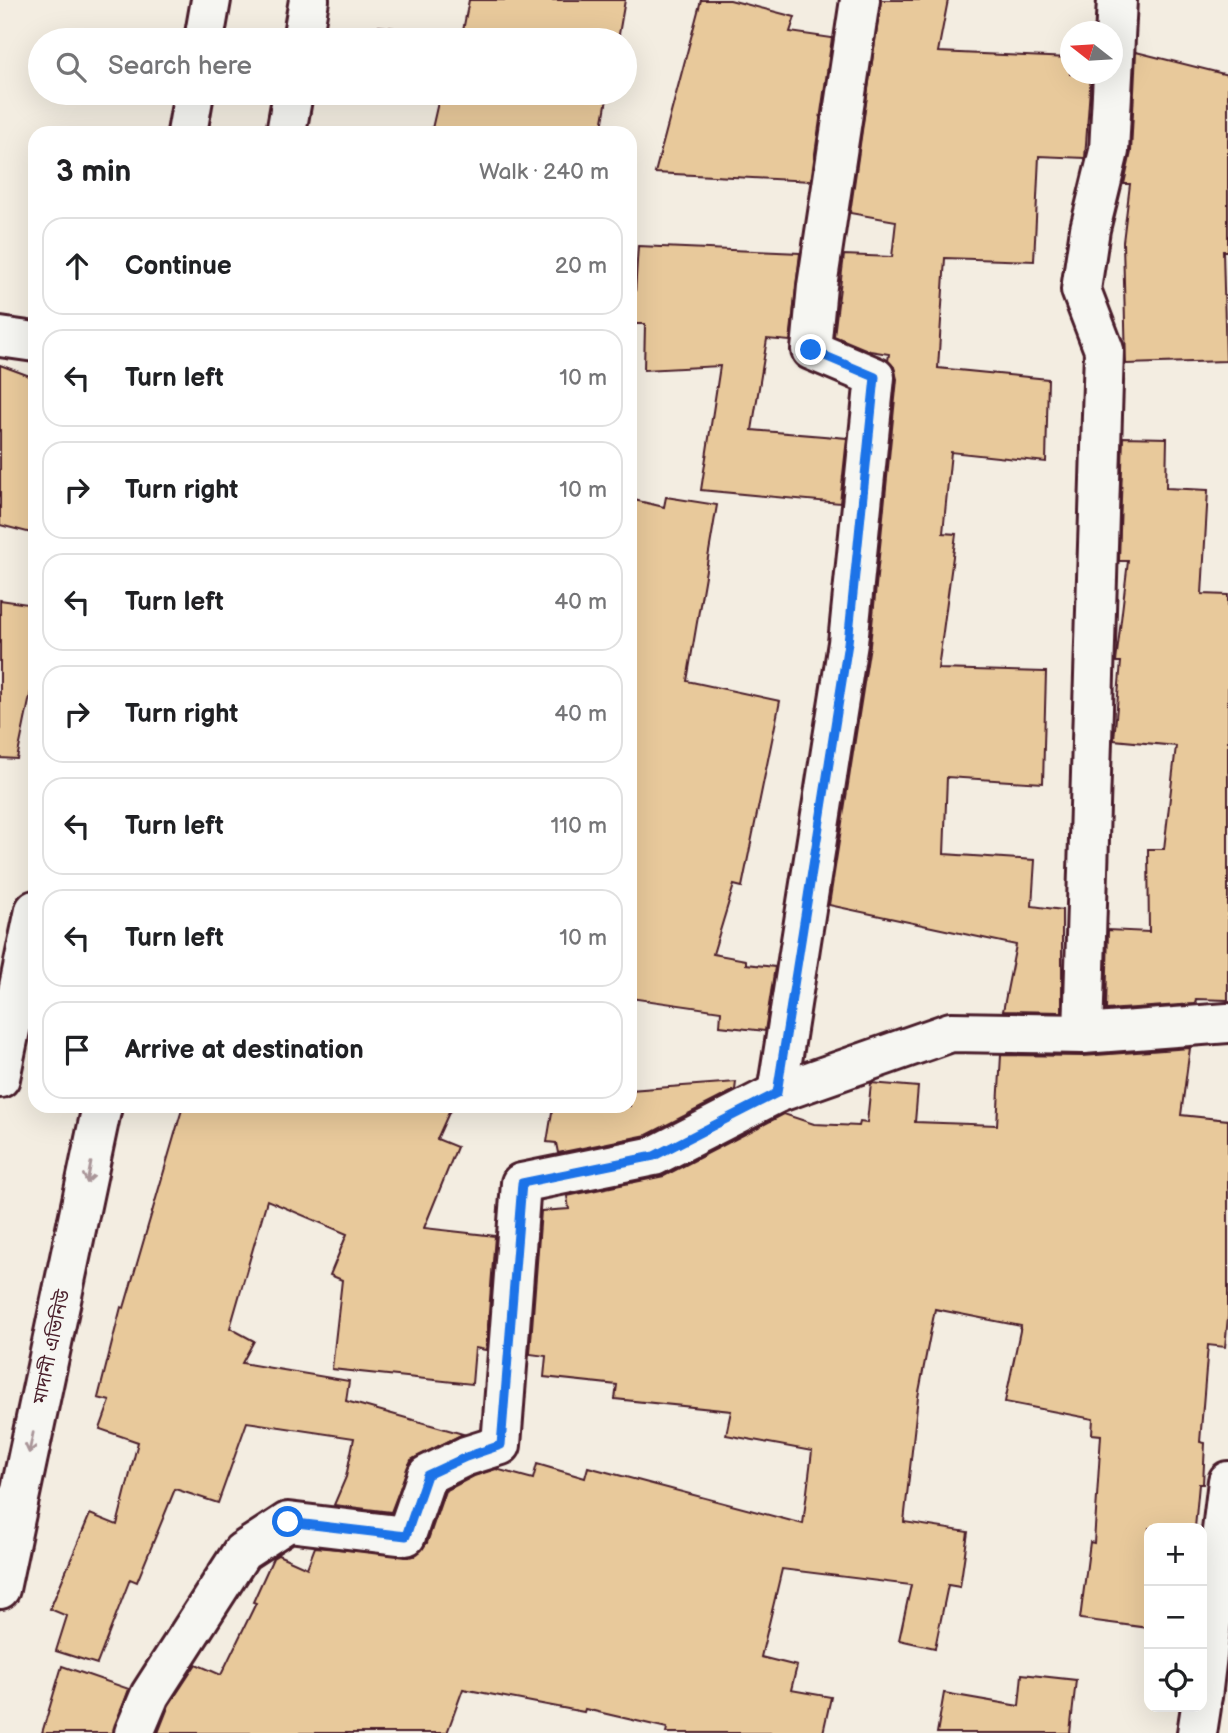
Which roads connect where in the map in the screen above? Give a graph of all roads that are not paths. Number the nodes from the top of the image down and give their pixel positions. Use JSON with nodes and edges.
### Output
{"nodes":[{"id":1,"x":211,"y":0,"type":"edge"},
{"id":2,"x":309,"y":0,"type":"edge"},
{"id":3,"x":860,"y":0,"type":"edge"},
{"id":4,"x":1117,"y":0,"type":"edge"},
{"id":5,"x":206,"y":28,"type":"edge"},
{"id":6,"x":304,"y":28,"type":"edge"},
{"id":7,"x":192,"y":105,"type":"edge"},
{"id":8,"x":291,"y":105,"type":"edge"},
{"id":9,"x":188,"y":126,"type":"edge"},
{"id":10,"x":287,"y":126,"type":"edge"},
{"id":11,"x":0,"y":337,"type":"edge"},
{"id":12,"x":28,"y":341,"type":"edge"},
{"id":13,"x":28,"y":944,"type":"edge"},
{"id":14,"x":1228,"y":1023,"type":"edge"},
{"id":15,"x":1083,"y":1034,"type":"junction"},
{"id":16,"x":0,"y":1078,"type":"edge"},
{"id":17,"x":777,"y":1093,"type":"junction"},
{"id":18,"x":101,"y":1113,"type":"edge"},
{"id":19,"x":1228,"y":1481,"type":"edge"},
{"id":20,"x":0,"y":1589,"type":"edge"},
{"id":21,"x":1207,"y":1655,"type":"edge"},
{"id":22,"x":1199,"y":1712,"type":"edge"},
{"id":23,"x":134,"y":1733,"type":"edge"},
{"id":24,"x":1197,"y":1733,"type":"edge"}],
"edges":[{"from":1,"to":5,"type":"street"},
{"from":2,"to":6,"type":"street"},
{"from":3,"to":17,"type":"street"},
{"from":4,"to":15,"type":"street"},
{"from":7,"to":9,"type":"street"},
{"from":8,"to":10,"type":"street"},
{"from":11,"to":12,"type":"street"},
{"from":13,"to":16,"type":"street"},
{"from":14,"to":15,"type":"street"},
{"from":15,"to":17,"type":"street"},
{"from":17,"to":23,"type":"street"},
{"from":18,"to":20,"type":"street","name":"মাদানী এভিনিউ","one_way":true},
{"from":19,"to":21,"type":"street"},
{"from":22,"to":24,"type":"street"}]}
